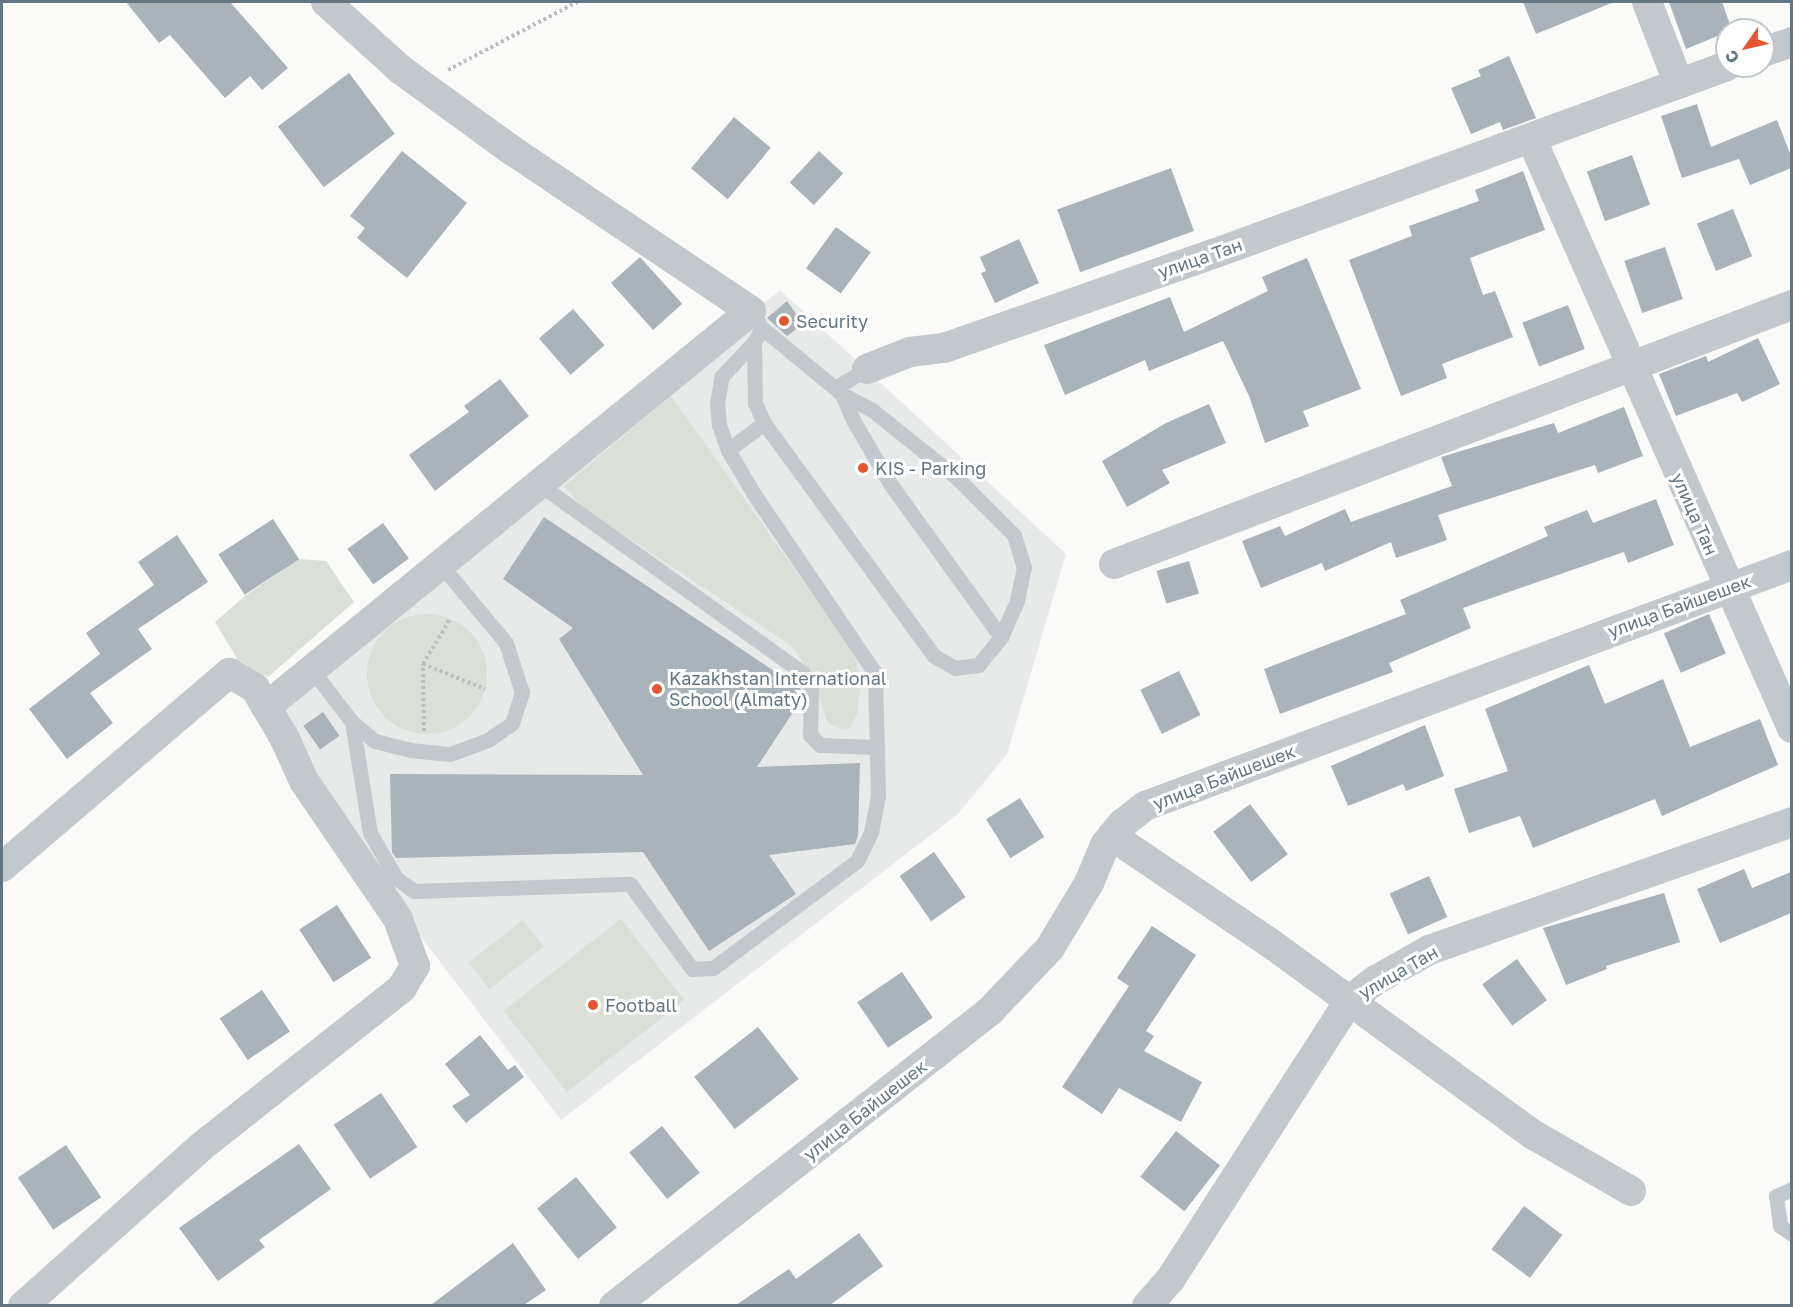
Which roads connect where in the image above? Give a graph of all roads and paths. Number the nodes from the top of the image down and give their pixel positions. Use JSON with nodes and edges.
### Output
{"nodes":[{"id":1,"x":326,"y":2,"type":"edge"},
{"id":2,"x":577,"y":2,"type":"edge"},
{"id":3,"x":1647,"y":2,"type":"edge"},
{"id":4,"x":1791,"y":42,"type":"edge"},
{"id":5,"x":1775,"y":48,"type":"edge"},
{"id":6,"x":1715,"y":70,"type":"edge"},
{"id":7,"x":421,"y":84,"type":"junction"},
{"id":8,"x":1679,"y":84,"type":"junction"},
{"id":9,"x":1532,"y":140,"type":"junction"},
{"id":10,"x":1791,"y":305,"type":"edge"},
{"id":11,"x":756,"y":320,"type":"junction"},
{"id":12,"x":754,"y":342,"type":"junction"},
{"id":13,"x":1629,"y":365,"type":"junction"},
{"id":14,"x":867,"y":369,"type":"joint"},
{"id":15,"x":839,"y":391,"type":"junction"},
{"id":16,"x":764,"y":423,"type":"junction"},
{"id":17,"x":729,"y":450,"type":"junction"},
{"id":18,"x":538,"y":484,"type":"junction"},
{"id":19,"x":1114,"y":564,"type":"dead end"},
{"id":20,"x":441,"y":565,"type":"junction"},
{"id":21,"x":1791,"y":565,"type":"edge"},
{"id":22,"x":1728,"y":587,"type":"junction"},
{"id":23,"x":450,"y":619,"type":"dead end"},
{"id":24,"x":1001,"y":637,"type":"junction"},
{"id":25,"x":423,"y":664,"type":"junction"},
{"id":26,"x":312,"y":670,"type":"junction"},
{"id":27,"x":484,"y":689,"type":"dead end"},
{"id":28,"x":266,"y":707,"type":"junction"},
{"id":29,"x":352,"y":722,"type":"junction"},
{"id":30,"x":1791,"y":728,"type":"edge"},
{"id":31,"x":424,"y":734,"type":"dead end"},
{"id":32,"x":877,"y":747,"type":"junction"},
{"id":33,"x":1791,"y":822,"type":"edge"},
{"id":34,"x":1112,"y":836,"type":"junction"},
{"id":35,"x":2,"y":867,"type":"edge"},
{"id":36,"x":1350,"y":1000,"type":"junction"},
{"id":37,"x":1791,"y":1189,"type":"edge"},
{"id":38,"x":1631,"y":1191,"type":"dead end"},
{"id":39,"x":1791,"y":1234,"type":"edge"},
{"id":40,"x":23,"y":1305,"type":"edge"},
{"id":41,"x":614,"y":1305,"type":"edge"},
{"id":42,"x":1148,"y":1305,"type":"edge"}],
"edges":[{"from":1,"to":7,"type":"street"},
{"from":2,"to":7,"type":"path"},
{"from":3,"to":8,"type":"street"},
{"from":4,"to":5,"type":"street"},
{"from":6,"to":8,"type":"street","name":"улица Тан"},
{"from":7,"to":11,"type":"street"},
{"from":8,"to":9,"type":"street","name":"улица Тан"},
{"from":9,"to":13,"type":"street","name":"улица Тан"},
{"from":9,"to":14,"type":"street","name":"улица Тан"},
{"from":10,"to":13,"type":"street"},
{"from":11,"to":12,"type":"lane"},
{"from":11,"to":15,"type":"lane"},
{"from":11,"to":18,"type":"street"},
{"from":12,"to":16,"type":"lane"},
{"from":12,"to":17,"type":"lane"},
{"from":13,"to":19,"type":"street"},
{"from":13,"to":22,"type":"street","name":"улица Тан"},
{"from":14,"to":15,"type":"lane"},
{"from":15,"to":24,"type":"lane"},
{"from":15,"to":24,"type":"lane"},
{"from":16,"to":17,"type":"lane"},
{"from":16,"to":24,"type":"lane"},
{"from":17,"to":32,"type":"lane"},
{"from":18,"to":20,"type":"street"},
{"from":18,"to":32,"type":"lane"},
{"from":20,"to":26,"type":"street"},
{"from":20,"to":29,"type":"lane"},
{"from":21,"to":22,"type":"street","name":"улица Байшешек"},
{"from":22,"to":30,"type":"street","name":"улица Тан"},
{"from":22,"to":34,"type":"street","name":"улица Байшешек"},
{"from":23,"to":25,"type":"path"},
{"from":25,"to":27,"type":"path"},
{"from":25,"to":31,"type":"path"},
{"from":26,"to":28,"type":"street"},
{"from":26,"to":29,"type":"lane"},
{"from":28,"to":35,"type":"street"},
{"from":28,"to":40,"type":"street"},
{"from":29,"to":32,"type":"lane"},
{"from":33,"to":36,"type":"street","name":"улица Тан"},
{"from":34,"to":36,"type":"street"},
{"from":34,"to":41,"type":"street","name":"улица Байшешек"},
{"from":36,"to":38,"type":"street"},
{"from":36,"to":42,"type":"street","name":"улица Тан"},
{"from":37,"to":39,"type":"lane"}]}
